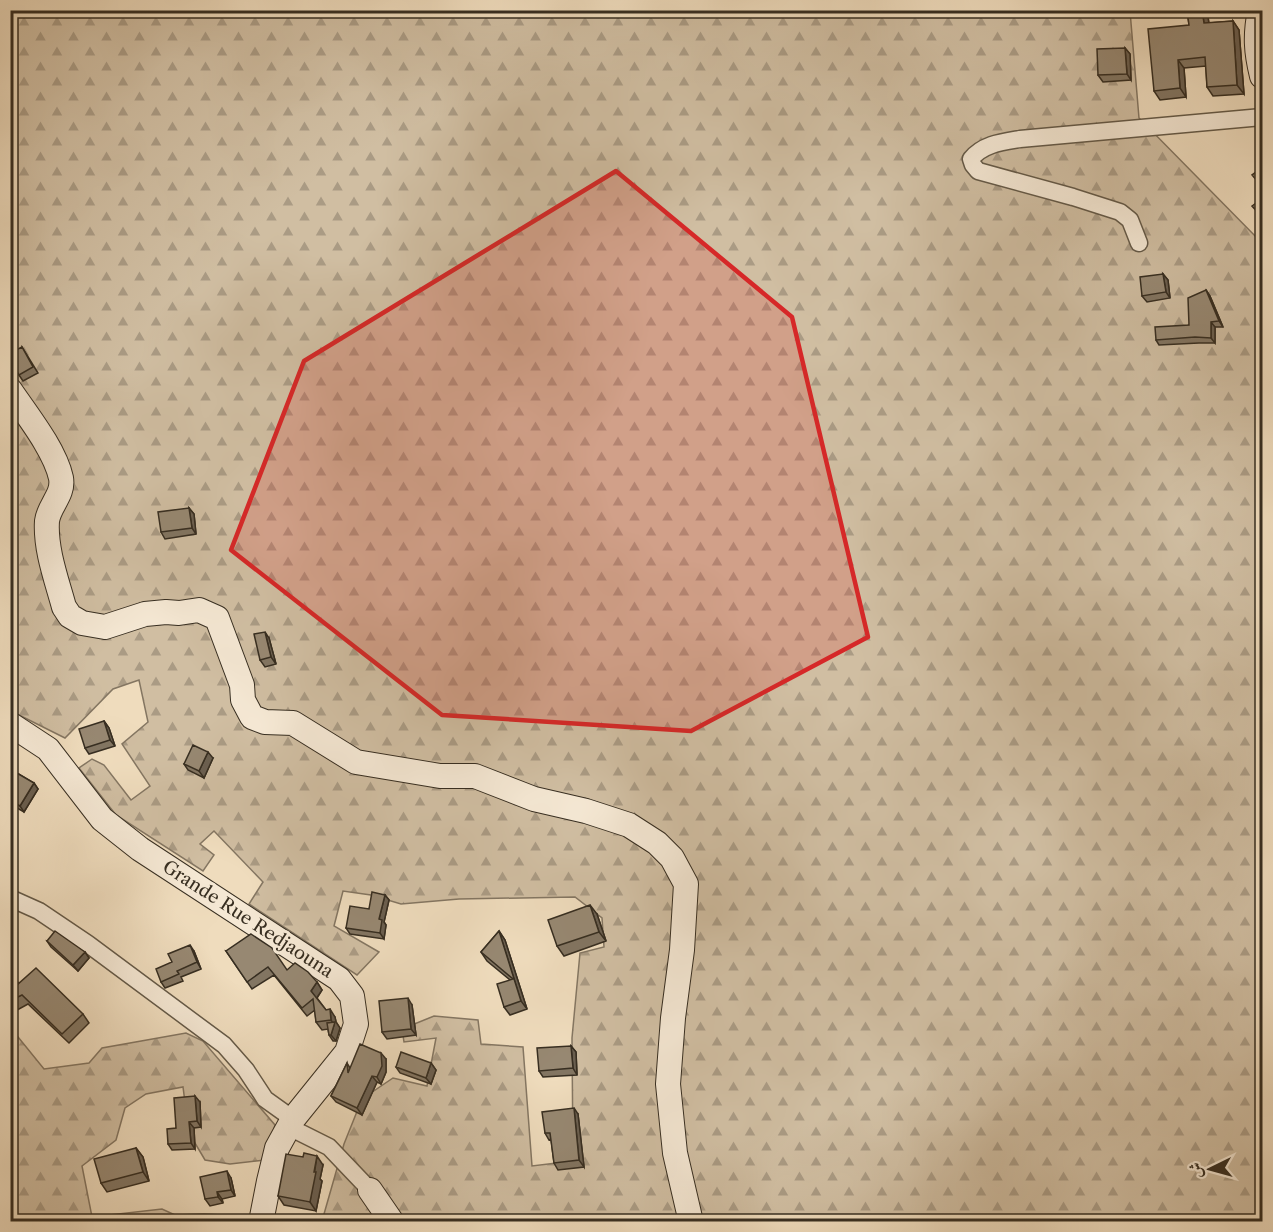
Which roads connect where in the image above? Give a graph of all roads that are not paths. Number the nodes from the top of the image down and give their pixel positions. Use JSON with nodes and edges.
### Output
{"nodes":[{"id":1,"x":1260,"y":10,"type":"edge"},
{"id":2,"x":1263,"y":76,"type":"edge"},
{"id":3,"x":1263,"y":117,"type":"edge"},
{"id":4,"x":1139,"y":243,"type":"dead end"},
{"id":5,"x":10,"y":390,"type":"edge"},
{"id":6,"x":10,"y":724,"type":"edge"},
{"id":7,"x":10,"y":898,"type":"edge"},
{"id":8,"x":291,"y":1123,"type":"junction"},
{"id":9,"x":370,"y":1190,"type":"joint"},
{"id":10,"x":261,"y":1221,"type":"edge"},
{"id":11,"x":392,"y":1221,"type":"edge"},
{"id":12,"x":691,"y":1221,"type":"edge"}],
"edges":[{"from":1,"to":2,"type":"street"},
{"from":3,"to":4,"type":"street"},
{"from":5,"to":12,"type":"street"},
{"from":6,"to":8,"type":"street","name":"Grande Rue Redjaouna"},
{"from":7,"to":8,"type":"street"},
{"from":8,"to":9,"type":"street"},
{"from":8,"to":10,"type":"street","name":"Grande Rue Redjaouna"},
{"from":9,"to":11,"type":"street"}]}
